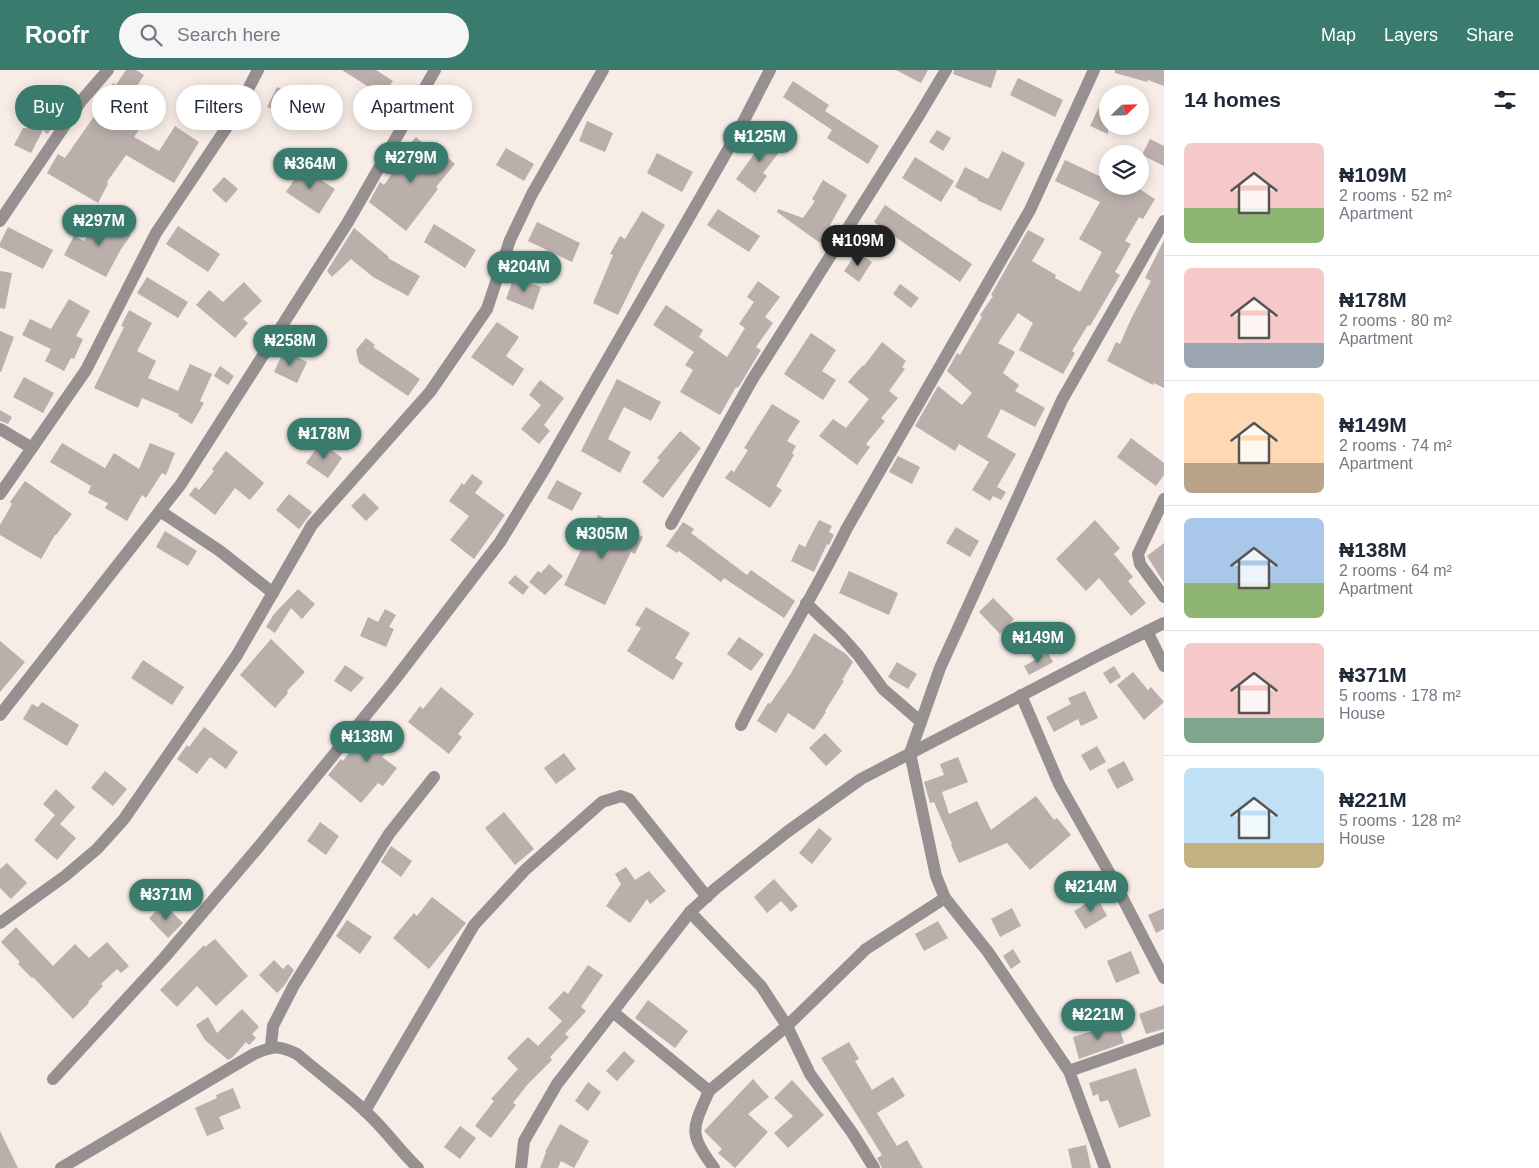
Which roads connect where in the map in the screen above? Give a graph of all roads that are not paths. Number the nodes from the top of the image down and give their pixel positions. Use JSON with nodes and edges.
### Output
{"nodes":[{"id":1,"x":108,"y":70,"type":"edge"},
{"id":2,"x":258,"y":70,"type":"edge"},
{"id":3,"x":436,"y":70,"type":"edge"},
{"id":4,"x":603,"y":70,"type":"edge"},
{"id":5,"x":770,"y":70,"type":"edge"},
{"id":6,"x":946,"y":70,"type":"edge"},
{"id":7,"x":1094,"y":70,"type":"edge"},
{"id":8,"x":0,"y":221,"type":"edge"},
{"id":9,"x":1164,"y":221,"type":"edge"},
{"id":10,"x":0,"y":429,"type":"edge"},
{"id":11,"x":32,"y":448,"type":"junction"},
{"id":12,"x":0,"y":494,"type":"edge"},
{"id":13,"x":1164,"y":499,"type":"edge"},
{"id":14,"x":160,"y":511,"type":"junction"},
{"id":15,"x":671,"y":524,"type":"dead end"},
{"id":16,"x":273,"y":593,"type":"junction"},
{"id":17,"x":1164,"y":597,"type":"edge"},
{"id":18,"x":806,"y":603,"type":"junction"},
{"id":19,"x":1164,"y":623,"type":"edge"},
{"id":20,"x":1147,"y":631,"type":"junction"},
{"id":21,"x":1164,"y":666,"type":"edge"},
{"id":22,"x":1021,"y":695,"type":"junction"},
{"id":23,"x":0,"y":716,"type":"edge"},
{"id":24,"x":921,"y":722,"type":"junction"},
{"id":25,"x":741,"y":725,"type":"dead end"},
{"id":26,"x":910,"y":753,"type":"junction"},
{"id":27,"x":434,"y":777,"type":"dead end"},
{"id":28,"x":707,"y":897,"type":"junction"},
{"id":29,"x":945,"y":898,"type":"junction"},
{"id":30,"x":690,"y":912,"type":"junction"},
{"id":31,"x":0,"y":923,"type":"edge"},
{"id":32,"x":1164,"y":978,"type":"edge"},
{"id":33,"x":613,"y":1012,"type":"junction"},
{"id":34,"x":786,"y":1026,"type":"junction"},
{"id":35,"x":1164,"y":1038,"type":"edge"},
{"id":36,"x":272,"y":1046,"type":"junction"},
{"id":37,"x":1069,"y":1071,"type":"junction"},
{"id":38,"x":53,"y":1079,"type":"dead end"},
{"id":39,"x":709,"y":1091,"type":"junction"},
{"id":40,"x":365,"y":1110,"type":"junction"},
{"id":41,"x":61,"y":1168,"type":"edge"},
{"id":42,"x":418,"y":1168,"type":"edge"},
{"id":43,"x":521,"y":1168,"type":"edge"},
{"id":44,"x":714,"y":1168,"type":"edge"},
{"id":45,"x":874,"y":1168,"type":"edge"},
{"id":46,"x":1105,"y":1168,"type":"edge"}],
"edges":[{"from":1,"to":8,"type":"street"},
{"from":2,"to":11,"type":"street"},
{"from":3,"to":14,"type":"street"},
{"from":4,"to":16,"type":"street"},
{"from":5,"to":38,"type":"street"},
{"from":6,"to":15,"type":"street"},
{"from":7,"to":18,"type":"street"},
{"from":9,"to":24,"type":"street"},
{"from":10,"to":11,"type":"street"},
{"from":11,"to":12,"type":"street"},
{"from":13,"to":17,"type":"street"},
{"from":14,"to":16,"type":"street"},
{"from":14,"to":23,"type":"street"},
{"from":16,"to":31,"type":"street"},
{"from":18,"to":24,"type":"street"},
{"from":18,"to":25,"type":"street"},
{"from":19,"to":20,"type":"street"},
{"from":20,"to":21,"type":"street"},
{"from":20,"to":22,"type":"street"},
{"from":22,"to":26,"type":"street"},
{"from":22,"to":32,"type":"street"},
{"from":24,"to":26,"type":"street"},
{"from":26,"to":28,"type":"street"},
{"from":26,"to":29,"type":"street"},
{"from":27,"to":36,"type":"street"},
{"from":28,"to":30,"type":"street"},
{"from":28,"to":40,"type":"street"},
{"from":29,"to":34,"type":"street"},
{"from":29,"to":37,"type":"street"},
{"from":30,"to":33,"type":"street"},
{"from":30,"to":34,"type":"street"},
{"from":33,"to":39,"type":"street"},
{"from":33,"to":43,"type":"street"},
{"from":34,"to":39,"type":"street"},
{"from":34,"to":45,"type":"street"},
{"from":35,"to":37,"type":"street"},
{"from":36,"to":40,"type":"street"},
{"from":36,"to":41,"type":"street"},
{"from":37,"to":46,"type":"street"},
{"from":39,"to":44,"type":"street"},
{"from":40,"to":42,"type":"street"}]}
